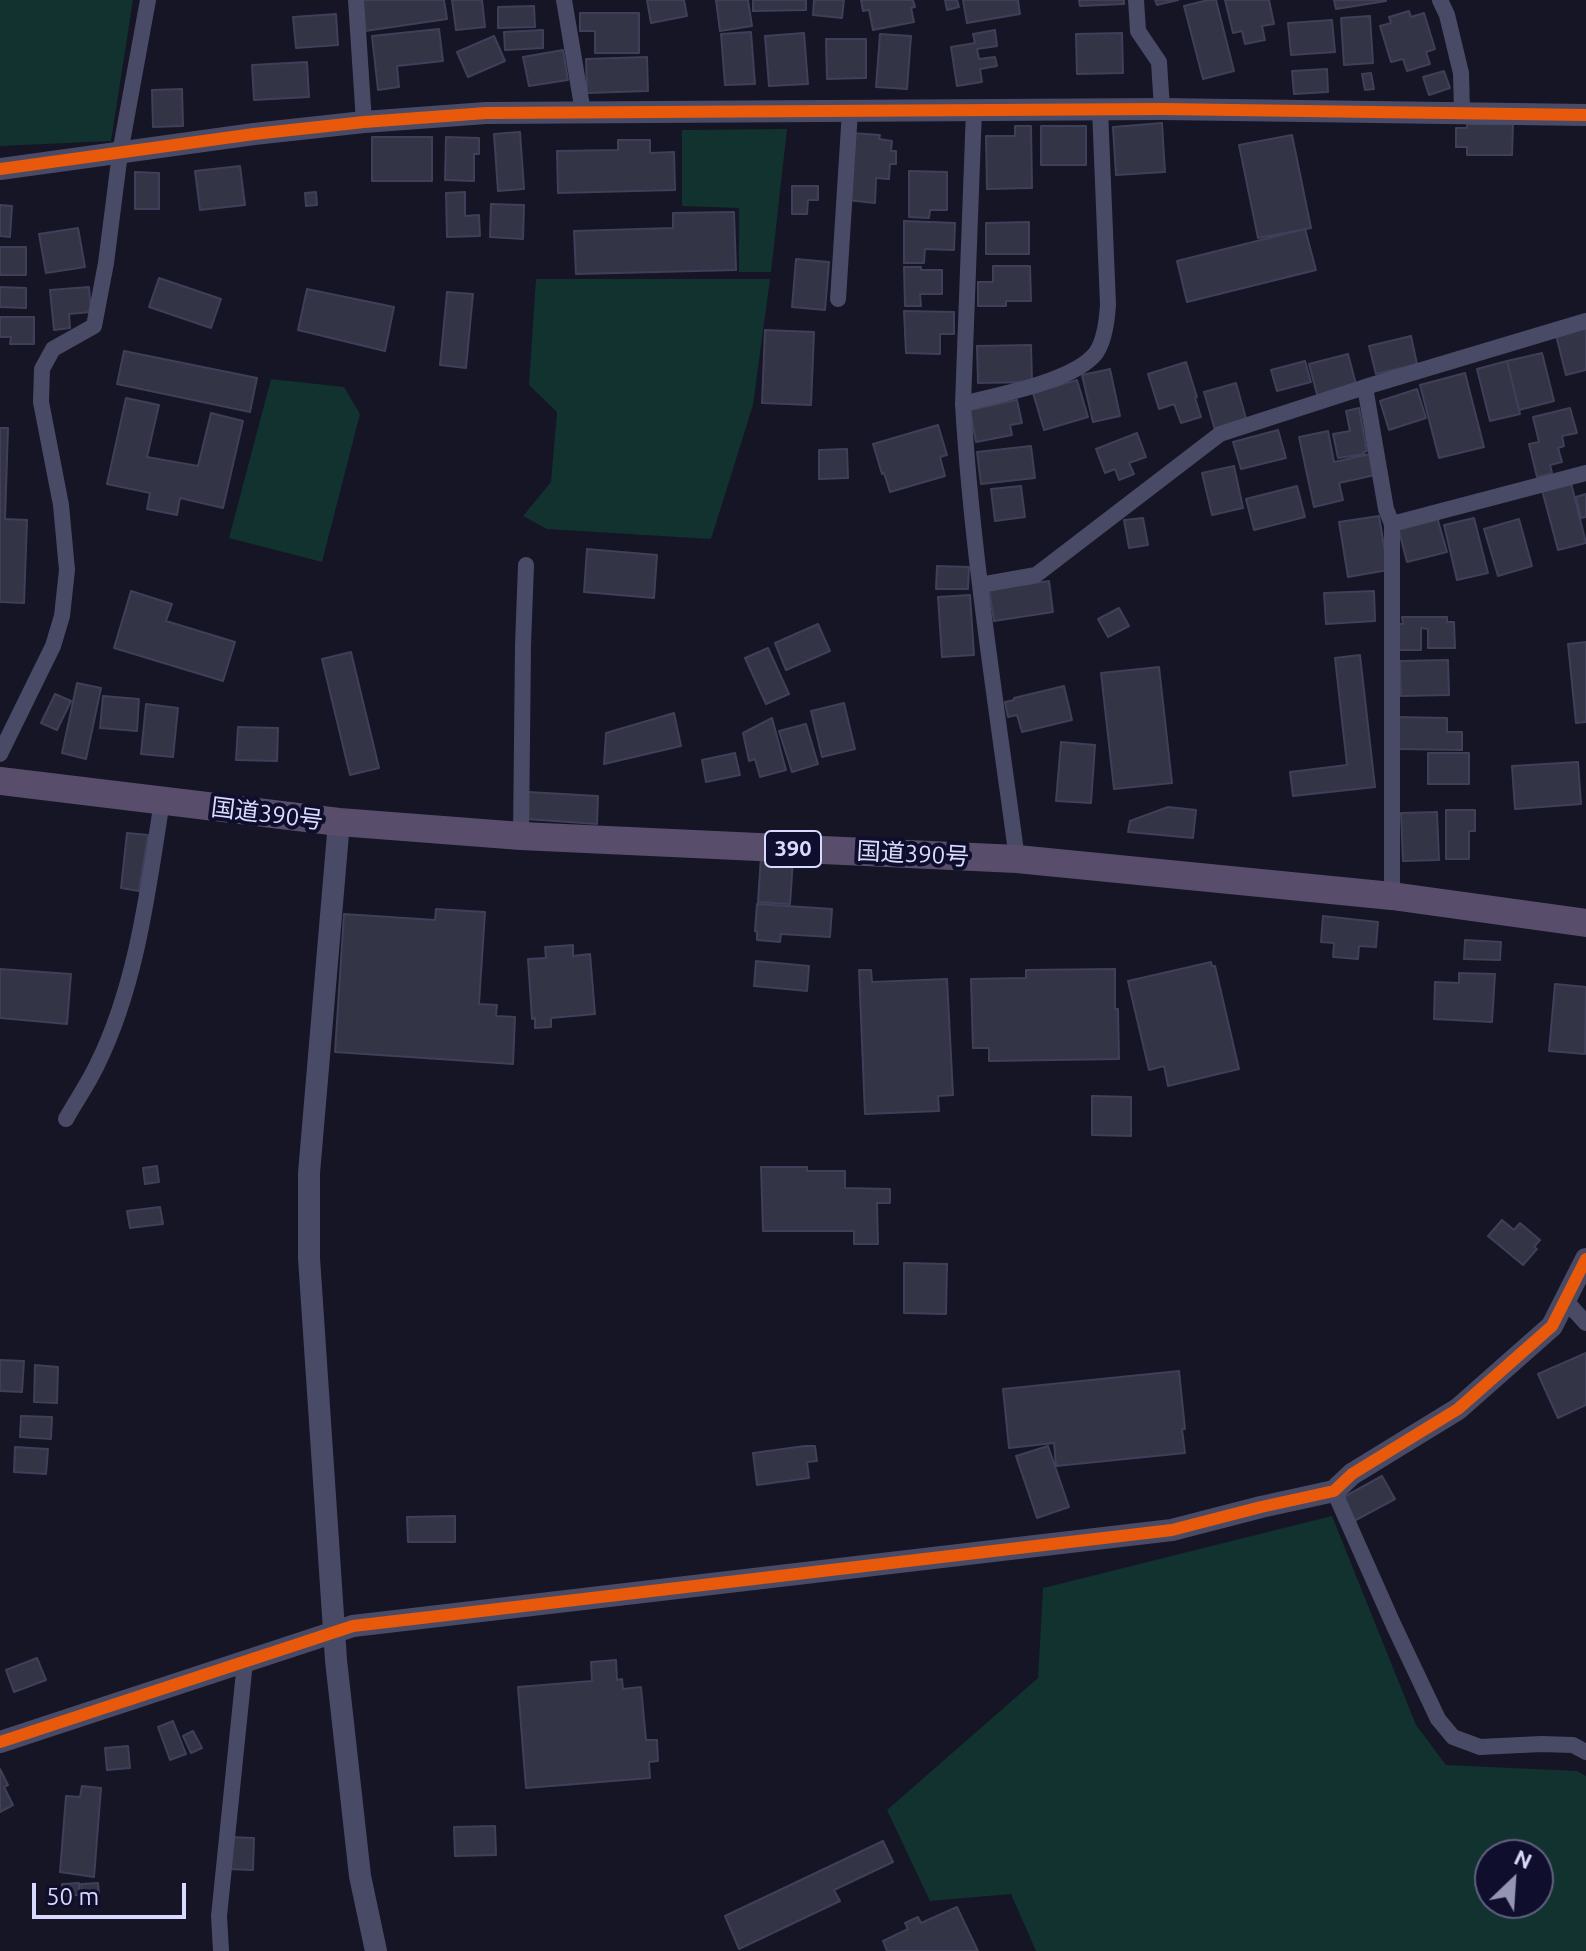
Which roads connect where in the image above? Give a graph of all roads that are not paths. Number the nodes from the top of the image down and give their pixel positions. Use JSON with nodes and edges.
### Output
{"nodes":[{"id":1,"x":148,"y":0,"type":"edge"},
{"id":2,"x":356,"y":0,"type":"edge"},
{"id":3,"x":564,"y":0,"type":"edge"},
{"id":4,"x":1136,"y":0,"type":"edge"},
{"id":5,"x":1440,"y":0,"type":"edge"},
{"id":6,"x":1100,"y":109,"type":"junction"},
{"id":7,"x":1162,"y":109,"type":"junction"},
{"id":8,"x":974,"y":110,"type":"junction"},
{"id":9,"x":850,"y":111,"type":"junction"},
{"id":10,"x":583,"y":112,"type":"junction"},
{"id":11,"x":1462,"y":112,"type":"junction"},
{"id":12,"x":1586,"y":115,"type":"edge"},
{"id":13,"x":364,"y":122,"type":"junction"},
{"id":14,"x":120,"y":153,"type":"junction"},
{"id":15,"x":0,"y":169,"type":"edge"},
{"id":16,"x":838,"y":299,"type":"dead end"},
{"id":17,"x":1586,"y":321,"type":"edge"},
{"id":18,"x":1365,"y":387,"type":"junction"},
{"id":19,"x":963,"y":404,"type":"junction"},
{"id":20,"x":1586,"y":473,"type":"edge"},
{"id":21,"x":1392,"y":524,"type":"junction"},
{"id":22,"x":526,"y":565,"type":"dead end"},
{"id":23,"x":980,"y":585,"type":"junction"},
{"id":24,"x":0,"y":754,"type":"edge"},
{"id":25,"x":0,"y":781,"type":"edge"},
{"id":26,"x":162,"y":801,"type":"junction"},
{"id":27,"x":339,"y":822,"type":"junction"},
{"id":28,"x":521,"y":836,"type":"junction"},
{"id":29,"x":1017,"y":859,"type":"junction"},
{"id":30,"x":1392,"y":896,"type":"junction"},
{"id":31,"x":1586,"y":923,"type":"edge"},
{"id":32,"x":66,"y":1119,"type":"dead end"},
{"id":33,"x":1586,"y":1259,"type":"edge"},
{"id":34,"x":1565,"y":1300,"type":"junction"},
{"id":35,"x":1586,"y":1323,"type":"edge"},
{"id":36,"x":1334,"y":1491,"type":"junction"},
{"id":37,"x":334,"y":1633,"type":"junction"},
{"id":38,"x":245,"y":1662,"type":"junction"},
{"id":39,"x":0,"y":1742,"type":"edge"},
{"id":40,"x":1586,"y":1752,"type":"edge"},
{"id":41,"x":221,"y":1951,"type":"edge"},
{"id":42,"x":376,"y":1951,"type":"edge"}],
"edges":[{"from":1,"to":14,"type":"street"},
{"from":2,"to":13,"type":"street"},
{"from":3,"to":10,"type":"street"},
{"from":4,"to":7,"type":"street"},
{"from":5,"to":11,"type":"street"},
{"from":6,"to":7,"type":"street"},
{"from":6,"to":8,"type":"street"},
{"from":6,"to":19,"type":"street"},
{"from":7,"to":11,"type":"street"},
{"from":8,"to":9,"type":"street"},
{"from":8,"to":19,"type":"street"},
{"from":9,"to":10,"type":"street"},
{"from":9,"to":16,"type":"street"},
{"from":10,"to":13,"type":"street"},
{"from":11,"to":12,"type":"street"},
{"from":13,"to":14,"type":"street"},
{"from":14,"to":15,"type":"street"},
{"from":14,"to":24,"type":"street"},
{"from":17,"to":18,"type":"street"},
{"from":18,"to":21,"type":"street"},
{"from":18,"to":23,"type":"street"},
{"from":19,"to":23,"type":"street"},
{"from":20,"to":21,"type":"street"},
{"from":21,"to":30,"type":"street"},
{"from":22,"to":28,"type":"street"},
{"from":23,"to":29,"type":"street"},
{"from":25,"to":26,"type":"highway","name":"国道390号","number":"390"},
{"from":26,"to":27,"type":"highway","name":"国道390号","number":"390"},
{"from":26,"to":32,"type":"street"},
{"from":27,"to":28,"type":"highway","name":"国道390号","number":"390"},
{"from":27,"to":37,"type":"street"},
{"from":28,"to":29,"type":"highway","name":"国道390号","number":"390"},
{"from":29,"to":30,"type":"highway","name":"国道390号","number":"390"},
{"from":30,"to":31,"type":"highway","name":"国道390号","number":"390"},
{"from":33,"to":34,"type":"street"},
{"from":34,"to":35,"type":"street"},
{"from":34,"to":36,"type":"street"},
{"from":36,"to":37,"type":"street"},
{"from":36,"to":40,"type":"street"},
{"from":37,"to":38,"type":"street"},
{"from":37,"to":42,"type":"street"},
{"from":38,"to":39,"type":"street"},
{"from":38,"to":41,"type":"street"}]}
